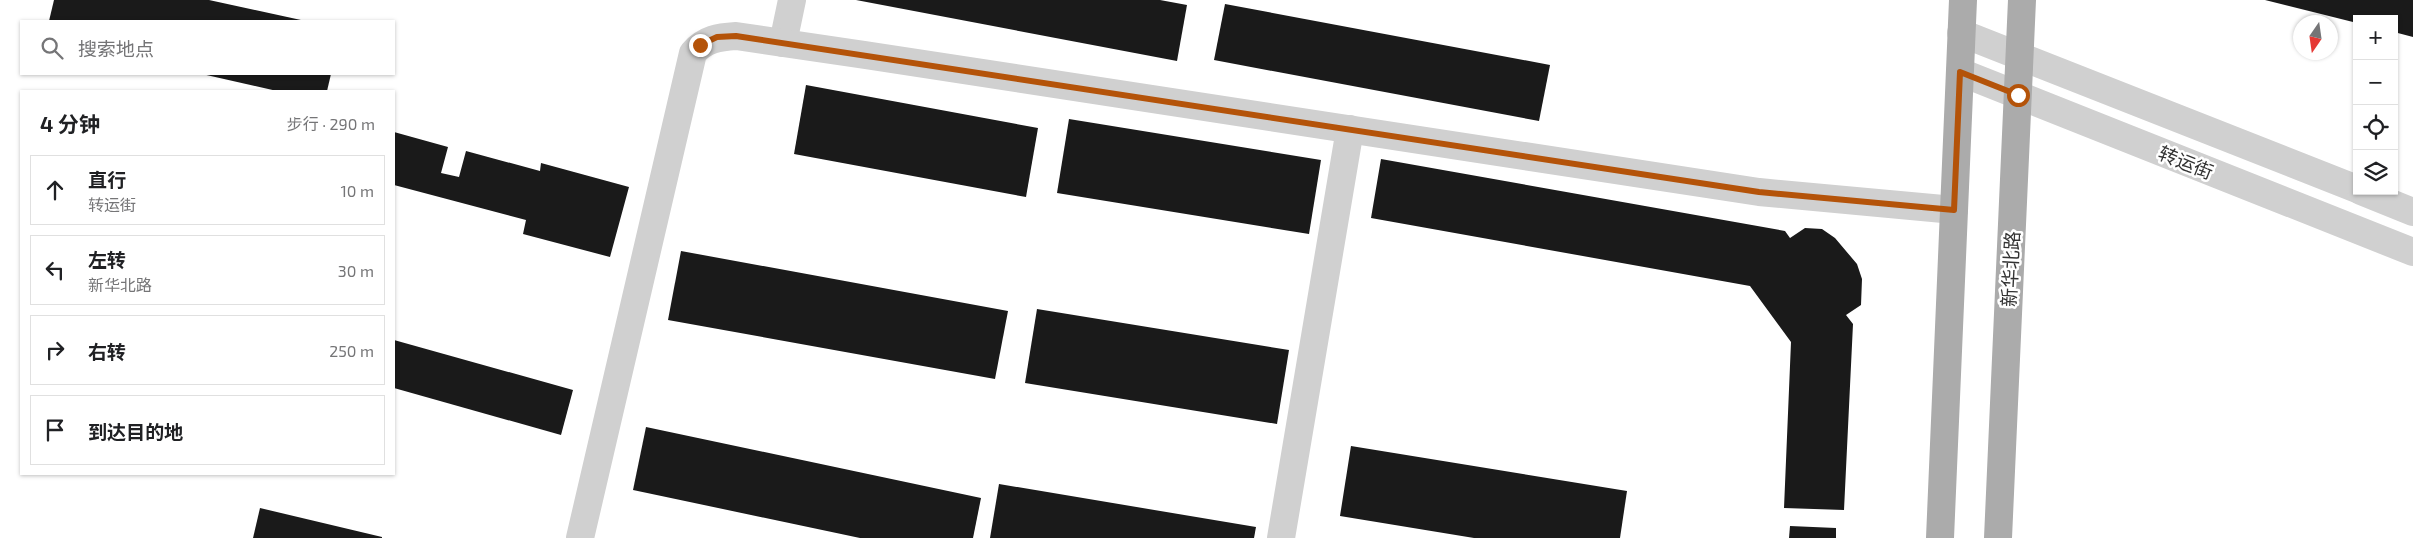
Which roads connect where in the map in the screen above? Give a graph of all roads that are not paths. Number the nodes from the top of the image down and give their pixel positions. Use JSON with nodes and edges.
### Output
{"nodes":[{"id":1,"x":792,"y":0,"type":"edge"},
{"id":2,"x":1963,"y":0,"type":"edge"},
{"id":3,"x":2022,"y":0,"type":"edge"},
{"id":4,"x":1961,"y":33,"type":"junction"},
{"id":5,"x":783,"y":44,"type":"junction"},
{"id":6,"x":2020,"y":55,"type":"junction"},
{"id":7,"x":1960,"y":72,"type":"junction"},
{"id":8,"x":2018,"y":95,"type":"junction"},
{"id":9,"x":1350,"y":129,"type":"junction"},
{"id":10,"x":2353,"y":187,"type":"edge"},
{"id":11,"x":2371,"y":195,"type":"edge"},
{"id":12,"x":1954,"y":210,"type":"junction"},
{"id":13,"x":2413,"y":212,"type":"edge"},
{"id":14,"x":2413,"y":252,"type":"edge"},
{"id":15,"x":580,"y":538,"type":"edge"},
{"id":16,"x":1281,"y":538,"type":"edge"},
{"id":17,"x":1940,"y":538,"type":"edge"},
{"id":18,"x":1998,"y":538,"type":"edge"}],
"edges":[{"from":1,"to":5,"type":"street"},
{"from":2,"to":4,"type":"main road"},
{"from":3,"to":6,"type":"main road","name":"新华北路"},
{"from":4,"to":6,"type":"street","name":"转运街"},
{"from":4,"to":7,"type":"main road"},
{"from":5,"to":9,"type":"street"},
{"from":5,"to":15,"type":"street"},
{"from":6,"to":8,"type":"main road","name":"新华北路"},
{"from":6,"to":10,"type":"street","name":"转运街"},
{"from":7,"to":8,"type":"street","name":"转运街"},
{"from":7,"to":12,"type":"main road"},
{"from":8,"to":14,"type":"street","name":"转运街"},
{"from":8,"to":18,"type":"main road","name":"新华北路"},
{"from":9,"to":12,"type":"street"},
{"from":9,"to":16,"type":"street"},
{"from":11,"to":13,"type":"street"},
{"from":12,"to":17,"type":"main road"}]}
